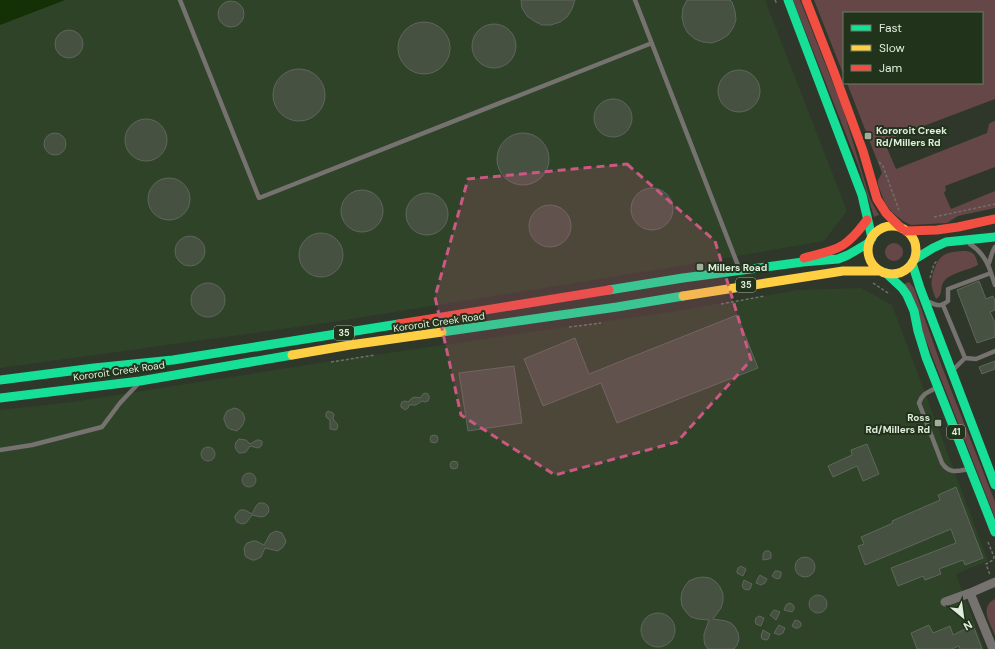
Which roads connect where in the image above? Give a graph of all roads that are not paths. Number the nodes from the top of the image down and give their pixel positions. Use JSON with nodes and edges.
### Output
{"nodes":[{"id":1,"x":180,"y":0,"type":"edge"},
{"id":2,"x":635,"y":0,"type":"edge"},
{"id":3,"x":788,"y":0,"type":"edge"},
{"id":4,"x":806,"y":0,"type":"edge"},
{"id":5,"x":652,"y":42,"type":"junction"},
{"id":6,"x":995,"y":219,"type":"edge"},
{"id":7,"x":867,"y":220,"type":"junction"},
{"id":8,"x":904,"y":229,"type":"junction"},
{"id":9,"x":995,"y":237,"type":"edge"},
{"id":10,"x":871,"y":240,"type":"junction"},
{"id":11,"x":965,"y":241,"type":"junction"},
{"id":12,"x":995,"y":247,"type":"edge"},
{"id":13,"x":914,"y":261,"type":"junction"},
{"id":14,"x":785,"y":264,"type":"junction"},
{"id":15,"x":988,"y":265,"type":"junction"},
{"id":16,"x":740,"y":270,"type":"junction"},
{"id":17,"x":884,"y":272,"type":"junction"},
{"id":18,"x":991,"y":273,"type":"junction"},
{"id":19,"x":754,"y":284,"type":"junction"},
{"id":20,"x":995,"y":285,"type":"edge"},
{"id":21,"x":924,"y":299,"type":"junction"},
{"id":22,"x":515,"y":305,"type":"junction"},
{"id":23,"x":943,"y":305,"type":"junction"},
{"id":24,"x":517,"y":321,"type":"junction"},
{"id":25,"x":995,"y":351,"type":"edge"},
{"id":26,"x":965,"y":358,"type":"junction"},
{"id":27,"x":952,"y":372,"type":"junction"},
{"id":28,"x":0,"y":380,"type":"edge"},
{"id":29,"x":140,"y":381,"type":"junction"},
{"id":30,"x":938,"y":387,"type":"junction"},
{"id":31,"x":0,"y":398,"type":"edge"},
{"id":32,"x":0,"y":450,"type":"edge"},
{"id":33,"x":970,"y":469,"type":"junction"},
{"id":34,"x":995,"y":485,"type":"edge"},
{"id":35,"x":995,"y":532,"type":"edge"},
{"id":36,"x":995,"y":582,"type":"edge"},
{"id":37,"x":970,"y":593,"type":"junction"},
{"id":38,"x":945,"y":602,"type":"dead end"},
{"id":39,"x":993,"y":649,"type":"edge"}],
"edges":[{"from":1,"to":5,"type":"lane"},
{"from":2,"to":5,"type":"lane"},
{"from":3,"to":7,"type":"main road"},
{"from":4,"to":8,"type":"main road"},
{"from":5,"to":16,"type":"lane"},
{"from":6,"to":8,"type":"main road","number":"35"},
{"from":7,"to":10,"type":"main road"},
{"from":7,"to":14,"type":"main road"},
{"from":8,"to":10,"type":"main road","number":"35"},
{"from":8,"to":13,"type":"main road"},
{"from":9,"to":11,"type":"main road","number":"35"},
{"from":10,"to":14,"type":"main road","name":"Kororoit Creek Road","number":"35"},
{"from":10,"to":17,"type":"main road"},
{"from":11,"to":13,"type":"main road","number":"35"},
{"from":11,"to":15,"type":"lane"},
{"from":12,"to":15,"type":"lane"},
{"from":13,"to":17,"type":"main road","number":"35"},
{"from":13,"to":21,"type":"main road","number":"41"},
{"from":14,"to":16,"type":"main road","name":"Kororoit Creek Road","number":"35"},
{"from":15,"to":18,"type":"lane"},
{"from":16,"to":19,"type":"main road"},
{"from":16,"to":22,"type":"main road","name":"Kororoit Creek Road","number":"35"},
{"from":17,"to":19,"type":"main road","name":"Kororoit Creek Road","number":"35"},
{"from":17,"to":30,"type":"main road","number":"41"},
{"from":18,"to":20,"type":"lane"},
{"from":18,"to":23,"type":"lane"},
{"from":19,"to":24,"type":"main road","name":"Kororoit Creek Road","number":"35"},
{"from":21,"to":23,"type":"lane"},
{"from":21,"to":27,"type":"main road","number":"41"},
{"from":22,"to":24,"type":"main road"},
{"from":22,"to":28,"type":"main road","name":"Kororoit Creek Road","number":"35"},
{"from":23,"to":26,"type":"lane"},
{"from":24,"to":29,"type":"main road","name":"Kororoit Creek Road","number":"35"},
{"from":25,"to":26,"type":"lane"},
{"from":26,"to":27,"type":"lane"},
{"from":27,"to":34,"type":"main road","number":"41"},
{"from":29,"to":31,"type":"main road","name":"Kororoit Creek Road","number":"35"},
{"from":29,"to":32,"type":"lane"},
{"from":30,"to":33,"type":"main road","number":"41"},
{"from":30,"to":33,"type":"lane"},
{"from":33,"to":35,"type":"main road","number":"41"},
{"from":36,"to":37,"type":"street"},
{"from":37,"to":38,"type":"street"},
{"from":37,"to":39,"type":"street"}]}
